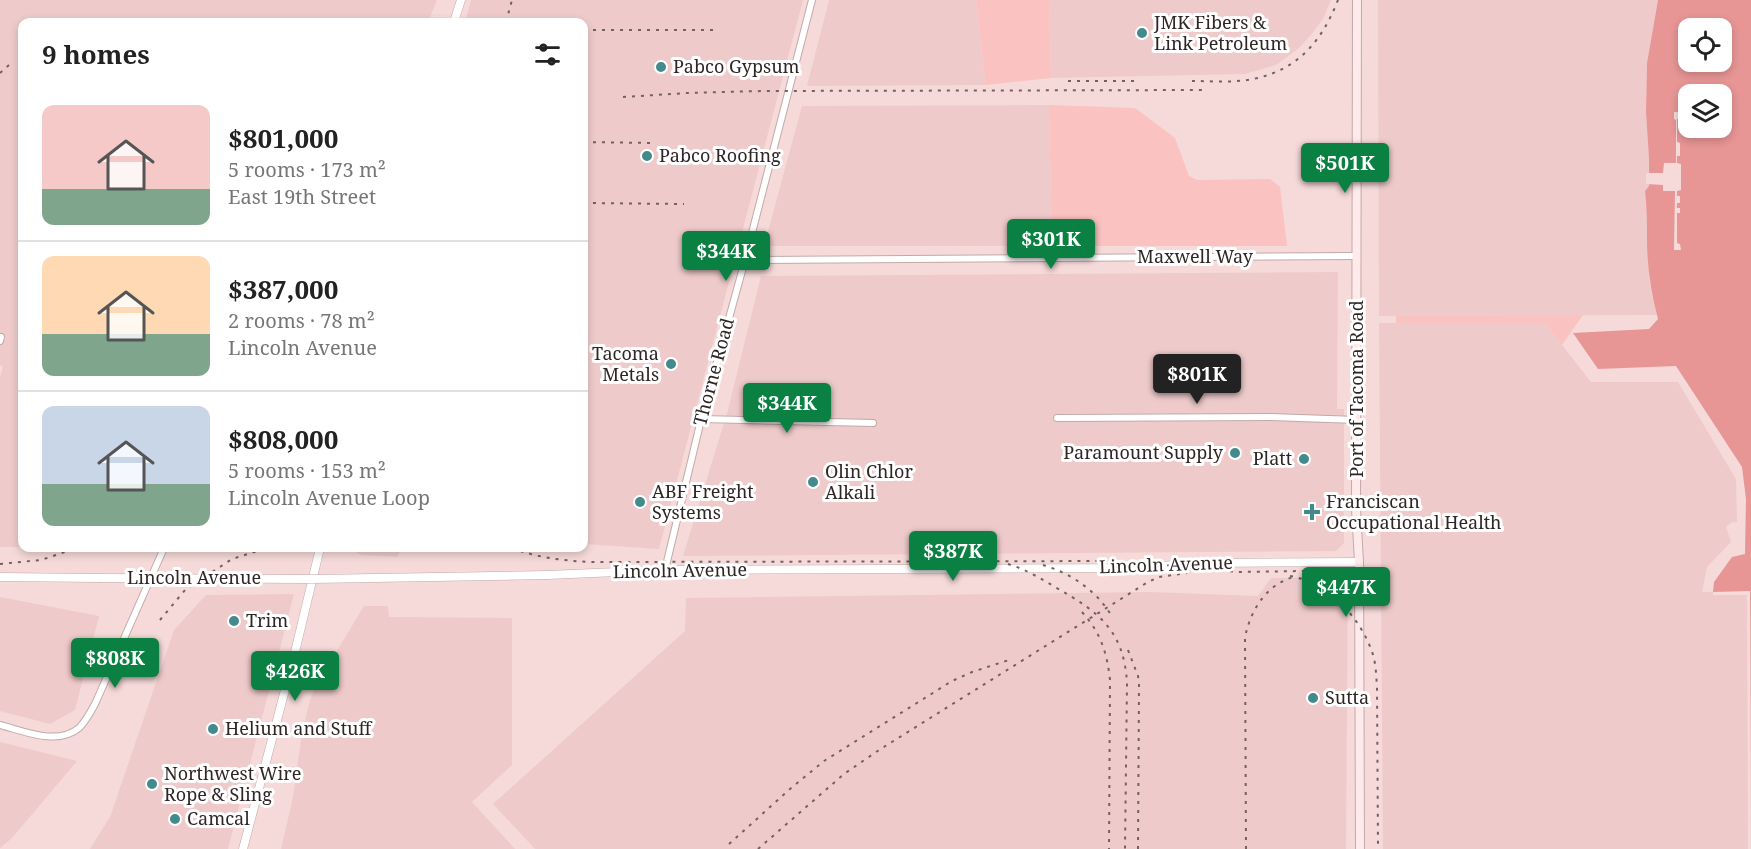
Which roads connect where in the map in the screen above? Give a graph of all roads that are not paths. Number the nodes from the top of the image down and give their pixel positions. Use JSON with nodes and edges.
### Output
{"nodes":[{"id":1,"x":461,"y":0,"type":"edge"},
{"id":2,"x":812,"y":0,"type":"edge"},
{"id":3,"x":1357,"y":0,"type":"edge"},
{"id":4,"x":455,"y":18,"type":"edge"},
{"id":5,"x":1357,"y":256,"type":"junction"},
{"id":6,"x":745,"y":260,"type":"junction"},
{"id":7,"x":1057,"y":418,"type":"dead end"},
{"id":8,"x":701,"y":419,"type":"junction"},
{"id":9,"x":1357,"y":420,"type":"junction"},
{"id":10,"x":873,"y":423,"type":"dead end"},
{"id":11,"x":162,"y":552,"type":"edge"},
{"id":12,"x":319,"y":552,"type":"edge"},
{"id":13,"x":1359,"y":562,"type":"junction"},
{"id":14,"x":665,"y":570,"type":"junction"},
{"id":15,"x":0,"y":577,"type":"edge"},
{"id":16,"x":0,"y":725,"type":"edge"},
{"id":17,"x":243,"y":849,"type":"edge"},
{"id":18,"x":1360,"y":849,"type":"edge"}],
"edges":[{"from":1,"to":4,"type":"street"},
{"from":2,"to":6,"type":"street","name":"Thorne Road"},
{"from":3,"to":5,"type":"main road","name":"Port of Tacoma Road"},
{"from":5,"to":6,"type":"street","name":"Maxwell Way"},
{"from":5,"to":9,"type":"main road","name":"Port of Tacoma Road"},
{"from":6,"to":8,"type":"street","name":"Thorne Road"},
{"from":7,"to":9,"type":"street"},
{"from":8,"to":10,"type":"street"},
{"from":8,"to":14,"type":"street","name":"Thorne Road"},
{"from":9,"to":13,"type":"main road","name":"Port of Tacoma Road"},
{"from":11,"to":16,"type":"street"},
{"from":12,"to":17,"type":"street"},
{"from":13,"to":14,"type":"street","name":"Lincoln Avenue"},
{"from":13,"to":18,"type":"main road","name":"Port of Tacoma Road"},
{"from":14,"to":15,"type":"street","name":"Lincoln Avenue","bridge":true}]}
